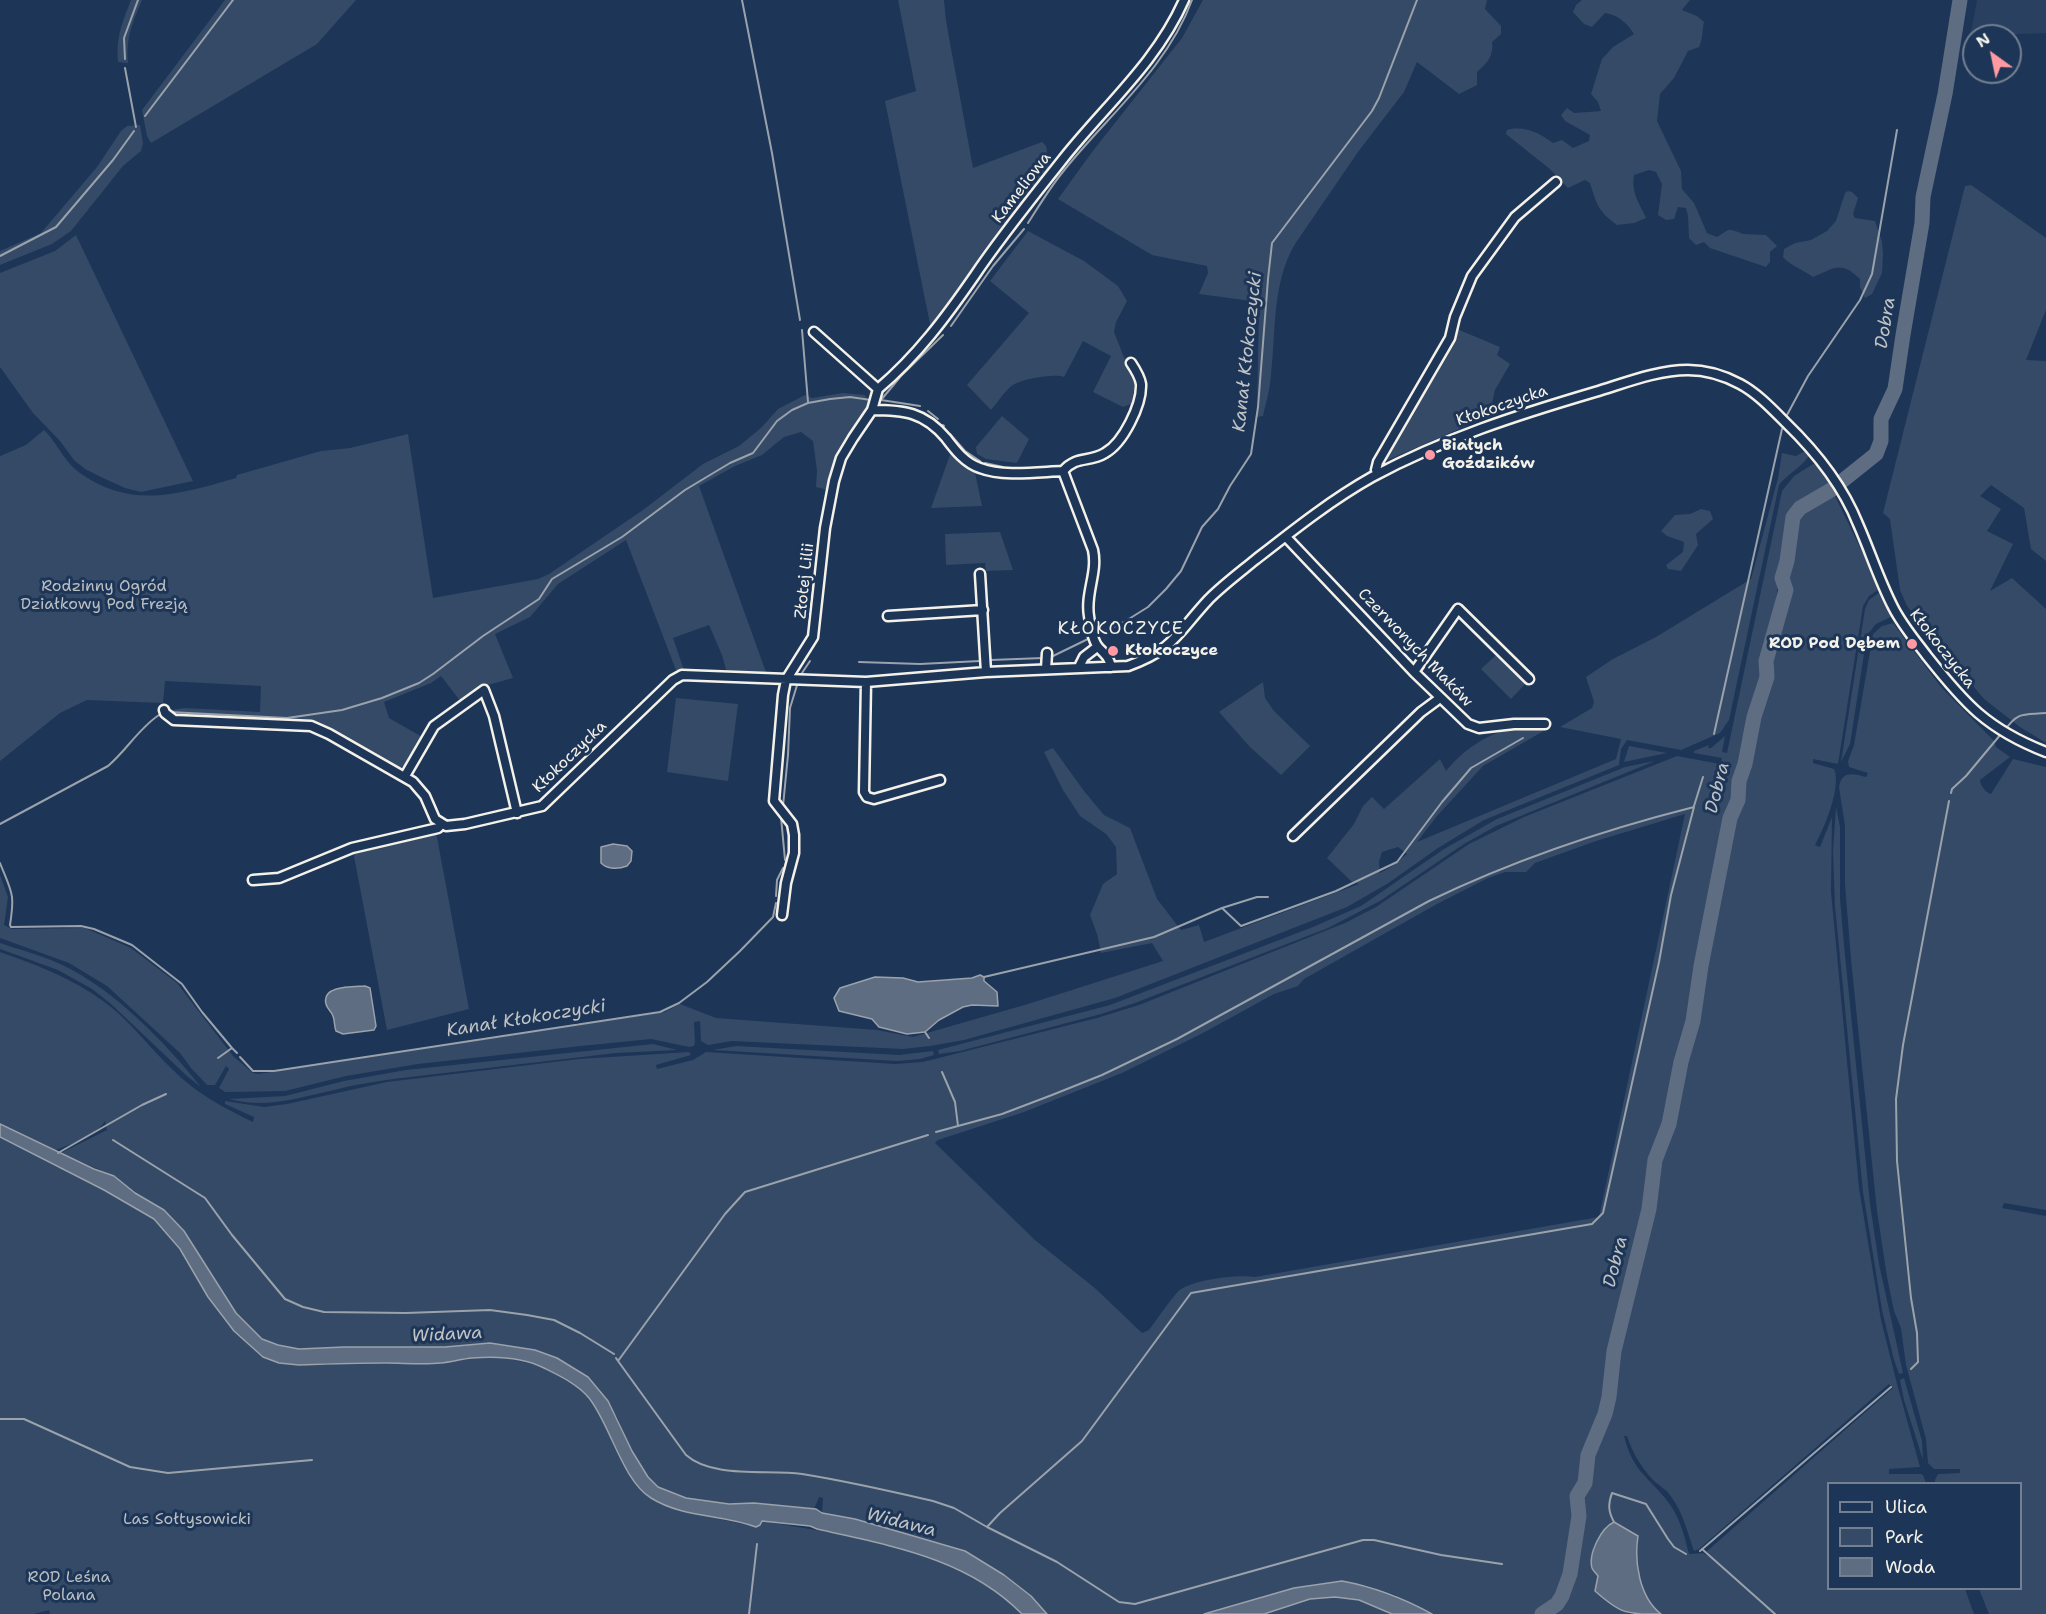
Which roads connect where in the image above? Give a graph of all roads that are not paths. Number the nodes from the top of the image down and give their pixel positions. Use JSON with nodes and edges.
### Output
{"nodes":[{"id":1,"x":1184,"y":0,"type":"edge"},
{"id":2,"x":1556,"y":182,"type":"dead end"},
{"id":3,"x":814,"y":332,"type":"dead end"},
{"id":4,"x":1131,"y":363,"type":"dead end"},
{"id":5,"x":878,"y":389,"type":"junction"},
{"id":6,"x":872,"y":411,"type":"junction"},
{"id":7,"x":1063,"y":471,"type":"junction"},
{"id":8,"x":1378,"y":474,"type":"junction"},
{"id":9,"x":1286,"y":537,"type":"junction"},
{"id":10,"x":980,"y":574,"type":"dead end"},
{"id":11,"x":982,"y":610,"type":"junction"},
{"id":12,"x":888,"y":616,"type":"dead end"},
{"id":13,"x":1095,"y":640,"type":"junction"},
{"id":14,"x":1047,"y":653,"type":"dead end"},
{"id":15,"x":1079,"y":667,"type":"junction"},
{"id":16,"x":1111,"y":667,"type":"junction"},
{"id":17,"x":1046,"y":669,"type":"junction"},
{"id":18,"x":986,"y":672,"type":"junction"},
{"id":19,"x":1414,"y":672,"type":"junction"},
{"id":20,"x":1529,"y":679,"type":"dead end"},
{"id":21,"x":790,"y":680,"type":"junction"},
{"id":22,"x":866,"y":682,"type":"junction"},
{"id":23,"x":1440,"y":698,"type":"junction"},
{"id":24,"x":164,"y":710,"type":"dead end"},
{"id":25,"x":1545,"y":724,"type":"dead end"},
{"id":26,"x":2046,"y":752,"type":"edge"},
{"id":27,"x":405,"y":776,"type":"junction"},
{"id":28,"x":940,"y":780,"type":"dead end"},
{"id":29,"x":517,"y":813,"type":"junction"},
{"id":30,"x":441,"y":825,"type":"junction"},
{"id":31,"x":1293,"y":836,"type":"dead end"},
{"id":32,"x":253,"y":880,"type":"dead end"},
{"id":33,"x":782,"y":915,"type":"dead end"}],
"edges":[{"from":1,"to":5,"type":"street","name":"Kameliowa"},
{"from":2,"to":8,"type":"street"},
{"from":3,"to":5,"type":"street"},
{"from":4,"to":7,"type":"street"},
{"from":5,"to":6,"type":"street","name":"Złotej Lilii"},
{"from":6,"to":7,"type":"street"},
{"from":6,"to":21,"type":"street","name":"Złotej Lilii"},
{"from":7,"to":13,"type":"street"},
{"from":8,"to":9,"type":"street","name":"Kłokoczycka"},
{"from":8,"to":26,"type":"street","name":"Kłokoczycka"},
{"from":9,"to":16,"type":"street","name":"Kłokoczycka"},
{"from":9,"to":19,"type":"street","name":"Czerwonych Maków"},
{"from":10,"to":11,"type":"street"},
{"from":11,"to":12,"type":"street"},
{"from":11,"to":18,"type":"street"},
{"from":13,"to":15,"type":"street"},
{"from":13,"to":16,"type":"street"},
{"from":14,"to":17,"type":"street"},
{"from":15,"to":16,"type":"street","name":"Kłokoczycka"},
{"from":15,"to":17,"type":"street","name":"Kłokoczycka"},
{"from":17,"to":18,"type":"street","name":"Kłokoczycka"},
{"from":18,"to":22,"type":"street","name":"Kłokoczycka"},
{"from":19,"to":20,"type":"street"},
{"from":19,"to":23,"type":"street","name":"Czerwonych Maków"},
{"from":21,"to":22,"type":"street","name":"Kłokoczycka"},
{"from":21,"to":29,"type":"street","name":"Kłokoczycka"},
{"from":21,"to":33,"type":"street","name":"Złotej Lilii"},
{"from":22,"to":28,"type":"street"},
{"from":23,"to":25,"type":"street","name":"Czerwonych Maków"},
{"from":23,"to":31,"type":"street"},
{"from":24,"to":27,"type":"street"},
{"from":27,"to":29,"type":"street"},
{"from":27,"to":30,"type":"street"},
{"from":29,"to":30,"type":"street","name":"Kłokoczycka"},
{"from":30,"to":32,"type":"street","name":"Kłokoczycka"}]}
